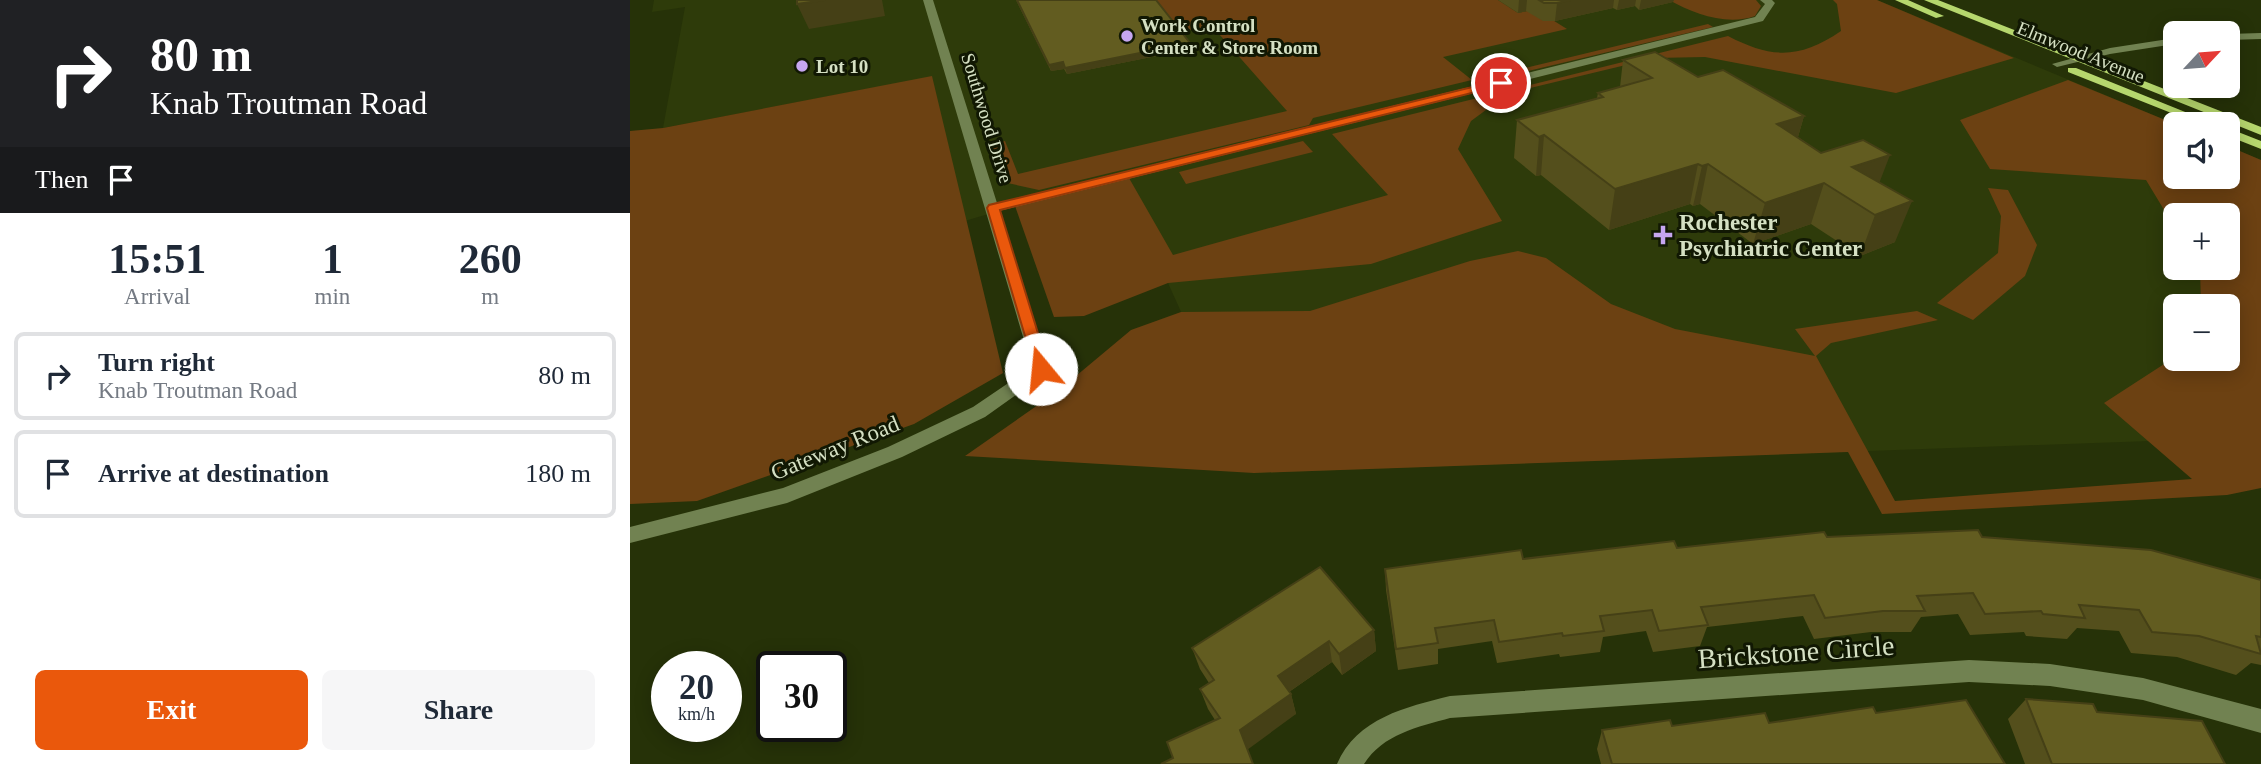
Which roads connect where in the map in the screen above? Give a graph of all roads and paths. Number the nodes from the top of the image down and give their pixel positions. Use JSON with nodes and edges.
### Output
{"nodes":[{"id":1,"x":928,"y":0,"type":"edge"},
{"id":2,"x":1765,"y":0,"type":"edge"},
{"id":3,"x":1900,"y":0,"type":"edge"},
{"id":4,"x":1928,"y":0,"type":"edge"},
{"id":5,"x":2261,"y":36,"type":"edge"},
{"id":6,"x":2240,"y":37,"type":"edge"},
{"id":7,"x":2163,"y":43,"type":"edge"},
{"id":8,"x":2076,"y":58,"type":"junction"},
{"id":9,"x":2057,"y":64,"type":"junction"},
{"id":10,"x":2179,"y":112,"type":"edge"},
{"id":11,"x":2261,"y":131,"type":"edge"},
{"id":12,"x":2240,"y":137,"type":"edge"},
{"id":13,"x":2261,"y":145,"type":"edge"},
{"id":14,"x":993,"y":208,"type":"junction"},
{"id":15,"x":1041,"y":369,"type":"joint"},
{"id":16,"x":630,"y":535,"type":"edge"},
{"id":17,"x":2261,"y":721,"type":"edge"},
{"id":18,"x":1350,"y":764,"type":"edge"}],
"edges":[{"from":1,"to":14,"type":"street","name":"Southwood Drive"},
{"from":2,"to":14,"type":"street"},
{"from":3,"to":9,"type":"main road","name":"Elmwood Avenue"},
{"from":4,"to":8,"type":"main road","name":"Elmwood Avenue"},
{"from":5,"to":6,"type":"street"},
{"from":7,"to":8,"type":"street"},
{"from":8,"to":9,"type":"street"},
{"from":8,"to":11,"type":"main road","name":"Elmwood Avenue"},
{"from":9,"to":10,"type":"main road","name":"Elmwood Avenue"},
{"from":12,"to":13,"type":"main road"},
{"from":14,"to":15,"type":"street","name":"Southwood Drive"},
{"from":15,"to":16,"type":"street","name":"Gateway Road"},
{"from":17,"to":18,"type":"street","name":"Brickstone Circle"}]}
